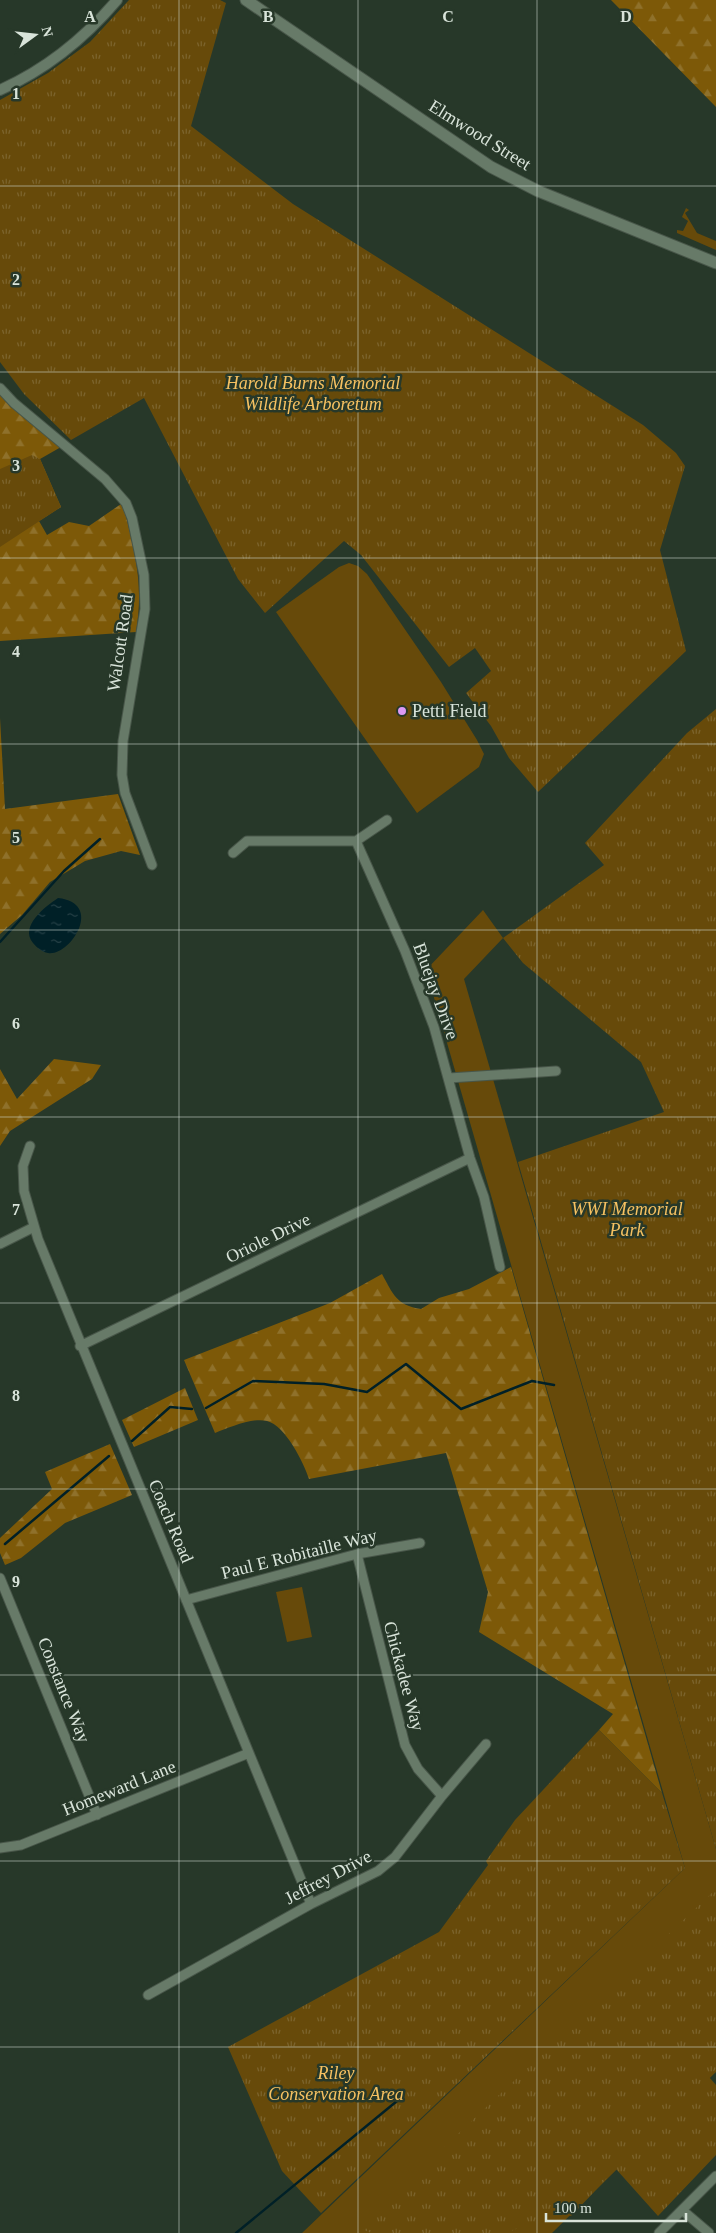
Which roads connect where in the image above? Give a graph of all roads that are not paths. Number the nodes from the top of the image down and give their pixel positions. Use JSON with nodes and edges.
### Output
{"nodes":[{"id":1,"x":117,"y":0,"type":"edge"},
{"id":2,"x":246,"y":0,"type":"edge"},
{"id":3,"x":0,"y":90,"type":"edge"},
{"id":4,"x":716,"y":263,"type":"edge"},
{"id":5,"x":0,"y":388,"type":"edge"},
{"id":6,"x":387,"y":820,"type":"dead end"},
{"id":7,"x":356,"y":841,"type":"junction"},
{"id":8,"x":233,"y":853,"type":"dead end"},
{"id":9,"x":152,"y":865,"type":"dead end"},
{"id":10,"x":556,"y":1070,"type":"dead end"},
{"id":11,"x":448,"y":1078,"type":"junction"},
{"id":12,"x":30,"y":1146,"type":"dead end"},
{"id":13,"x":470,"y":1158,"type":"junction"},
{"id":14,"x":34,"y":1227,"type":"junction"},
{"id":15,"x":0,"y":1244,"type":"edge"},
{"id":16,"x":500,"y":1267,"type":"dead end"},
{"id":17,"x":80,"y":1346,"type":"junction"},
{"id":18,"x":420,"y":1543,"type":"dead end"},
{"id":19,"x":357,"y":1554,"type":"junction"},
{"id":20,"x":0,"y":1578,"type":"edge"},
{"id":21,"x":186,"y":1600,"type":"junction"},
{"id":22,"x":486,"y":1744,"type":"dead end"},
{"id":23,"x":249,"y":1753,"type":"junction"},
{"id":24,"x":442,"y":1796,"type":"junction"},
{"id":25,"x":97,"y":1815,"type":"junction"},
{"id":26,"x":0,"y":1848,"type":"edge"},
{"id":27,"x":311,"y":1904,"type":"junction"},
{"id":28,"x":148,"y":1995,"type":"dead end"},
{"id":29,"x":716,"y":2176,"type":"edge"},
{"id":30,"x":682,"y":2210,"type":"junction"},
{"id":31,"x":659,"y":2233,"type":"edge"},
{"id":32,"x":709,"y":2233,"type":"edge"}],
"edges":[{"from":1,"to":3,"type":"street"},
{"from":2,"to":4,"type":"main road","name":"Elmwood Street"},
{"from":5,"to":9,"type":"street","name":"Walcott Road"},
{"from":6,"to":7,"type":"street"},
{"from":7,"to":8,"type":"street"},
{"from":7,"to":11,"type":"street","name":"Bluejay Drive"},
{"from":10,"to":11,"type":"street"},
{"from":11,"to":13,"type":"street","name":"Bluejay Drive"},
{"from":12,"to":14,"type":"street","name":"Coach Road"},
{"from":13,"to":16,"type":"street","name":"Bluejay Drive"},
{"from":13,"to":17,"type":"street","name":"Oriole Drive"},
{"from":14,"to":15,"type":"street"},
{"from":14,"to":17,"type":"street","name":"Coach Road"},
{"from":17,"to":21,"type":"street","name":"Coach Road"},
{"from":18,"to":19,"type":"street","name":"Paul E Robitaille Way"},
{"from":19,"to":21,"type":"street","name":"Paul E Robitaille Way"},
{"from":19,"to":24,"type":"street","name":"Chickadee Way"},
{"from":20,"to":25,"type":"street","name":"Constance Way"},
{"from":21,"to":23,"type":"street","name":"Coach Road"},
{"from":22,"to":24,"type":"street","name":"Jeffrey Drive"},
{"from":23,"to":25,"type":"street","name":"Homeward Lane"},
{"from":23,"to":27,"type":"street","name":"Coach Road"},
{"from":24,"to":27,"type":"street","name":"Jeffrey Drive"},
{"from":25,"to":26,"type":"street","name":"Homeward Lane"},
{"from":27,"to":28,"type":"street","name":"Jeffrey Drive"},
{"from":29,"to":30,"type":"street"},
{"from":30,"to":31,"type":"street"},
{"from":30,"to":32,"type":"street"}]}
